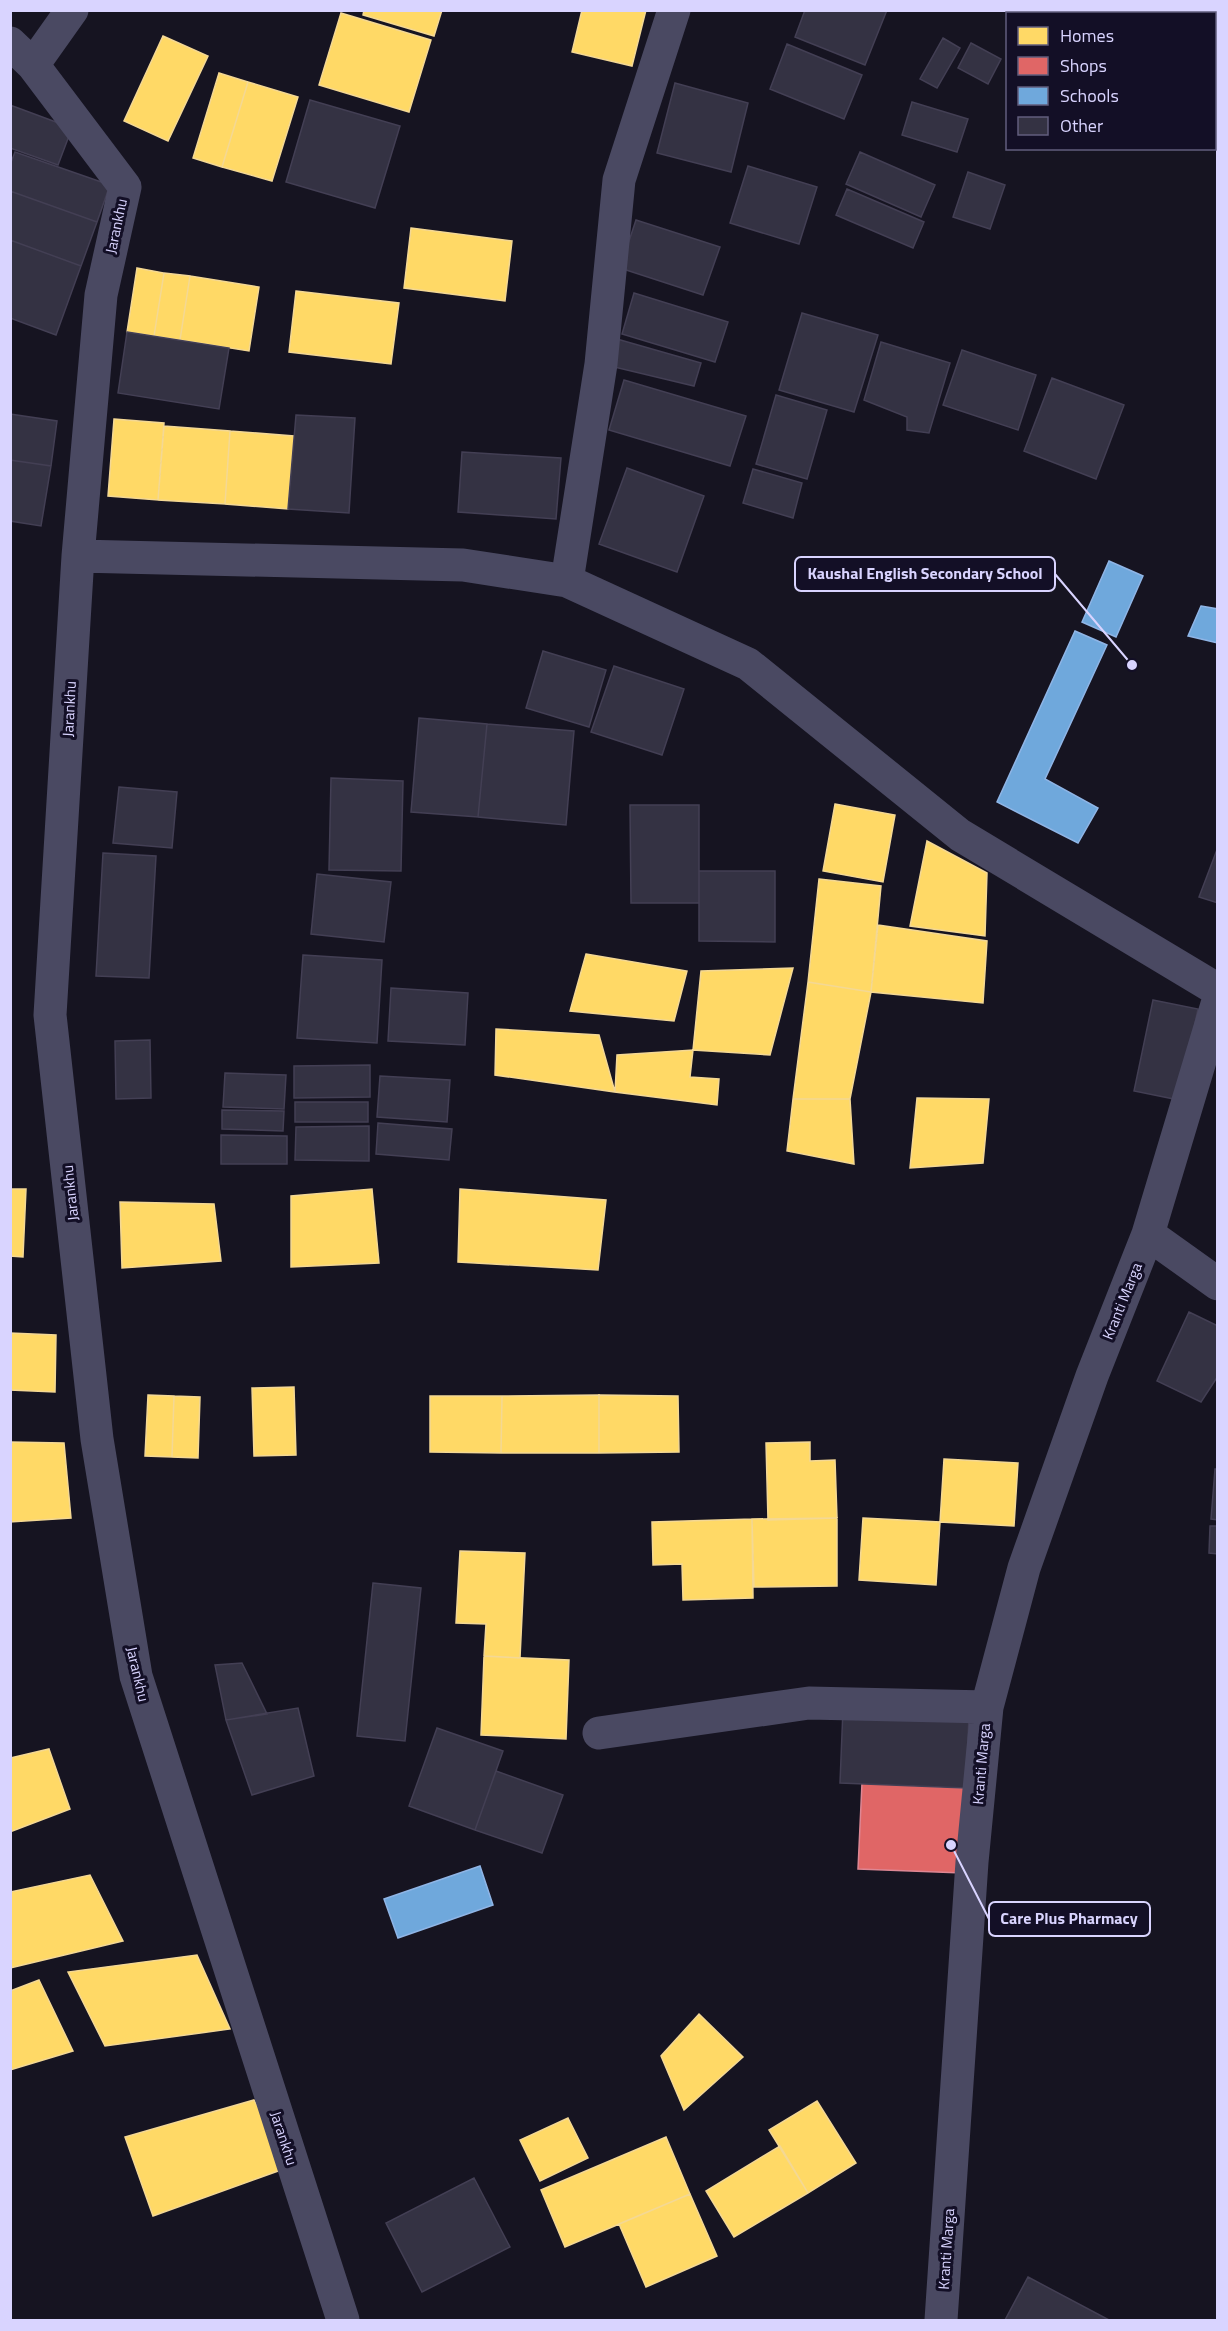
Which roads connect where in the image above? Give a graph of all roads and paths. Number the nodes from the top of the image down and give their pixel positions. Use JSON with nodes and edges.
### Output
{"nodes":[{"id":1,"x":72,"y":10,"type":"edge"},
{"id":2,"x":674,"y":10,"type":"edge"},
{"id":3,"x":10,"y":43,"type":"edge"},
{"id":4,"x":33,"y":65,"type":"junction"},
{"id":5,"x":78,"y":556,"type":"junction"},
{"id":6,"x":567,"y":581,"type":"junction"},
{"id":7,"x":1218,"y":990,"type":"edge"},
{"id":8,"x":1218,"y":1001,"type":"edge"},
{"id":9,"x":1148,"y":1234,"type":"junction"},
{"id":10,"x":1218,"y":1284,"type":"edge"},
{"id":11,"x":987,"y":1707,"type":"junction"},
{"id":12,"x":599,"y":1733,"type":"dead end"},
{"id":13,"x":343,"y":2320,"type":"edge"},
{"id":14,"x":941,"y":2320,"type":"edge"}],
"edges":[{"from":1,"to":4,"type":"street"},
{"from":2,"to":6,"type":"street"},
{"from":3,"to":4,"type":"street","name":"Jarankhu"},
{"from":4,"to":5,"type":"street","name":"Jarankhu"},
{"from":5,"to":6,"type":"street"},
{"from":5,"to":13,"type":"street","name":"Jarankhu"},
{"from":6,"to":7,"type":"street"},
{"from":8,"to":9,"type":"street","name":"Kranti Marga"},
{"from":9,"to":10,"type":"street"},
{"from":9,"to":11,"type":"street","name":"Kranti Marga"},
{"from":11,"to":12,"type":"street"},
{"from":11,"to":14,"type":"street","name":"Kranti Marga"}]}
